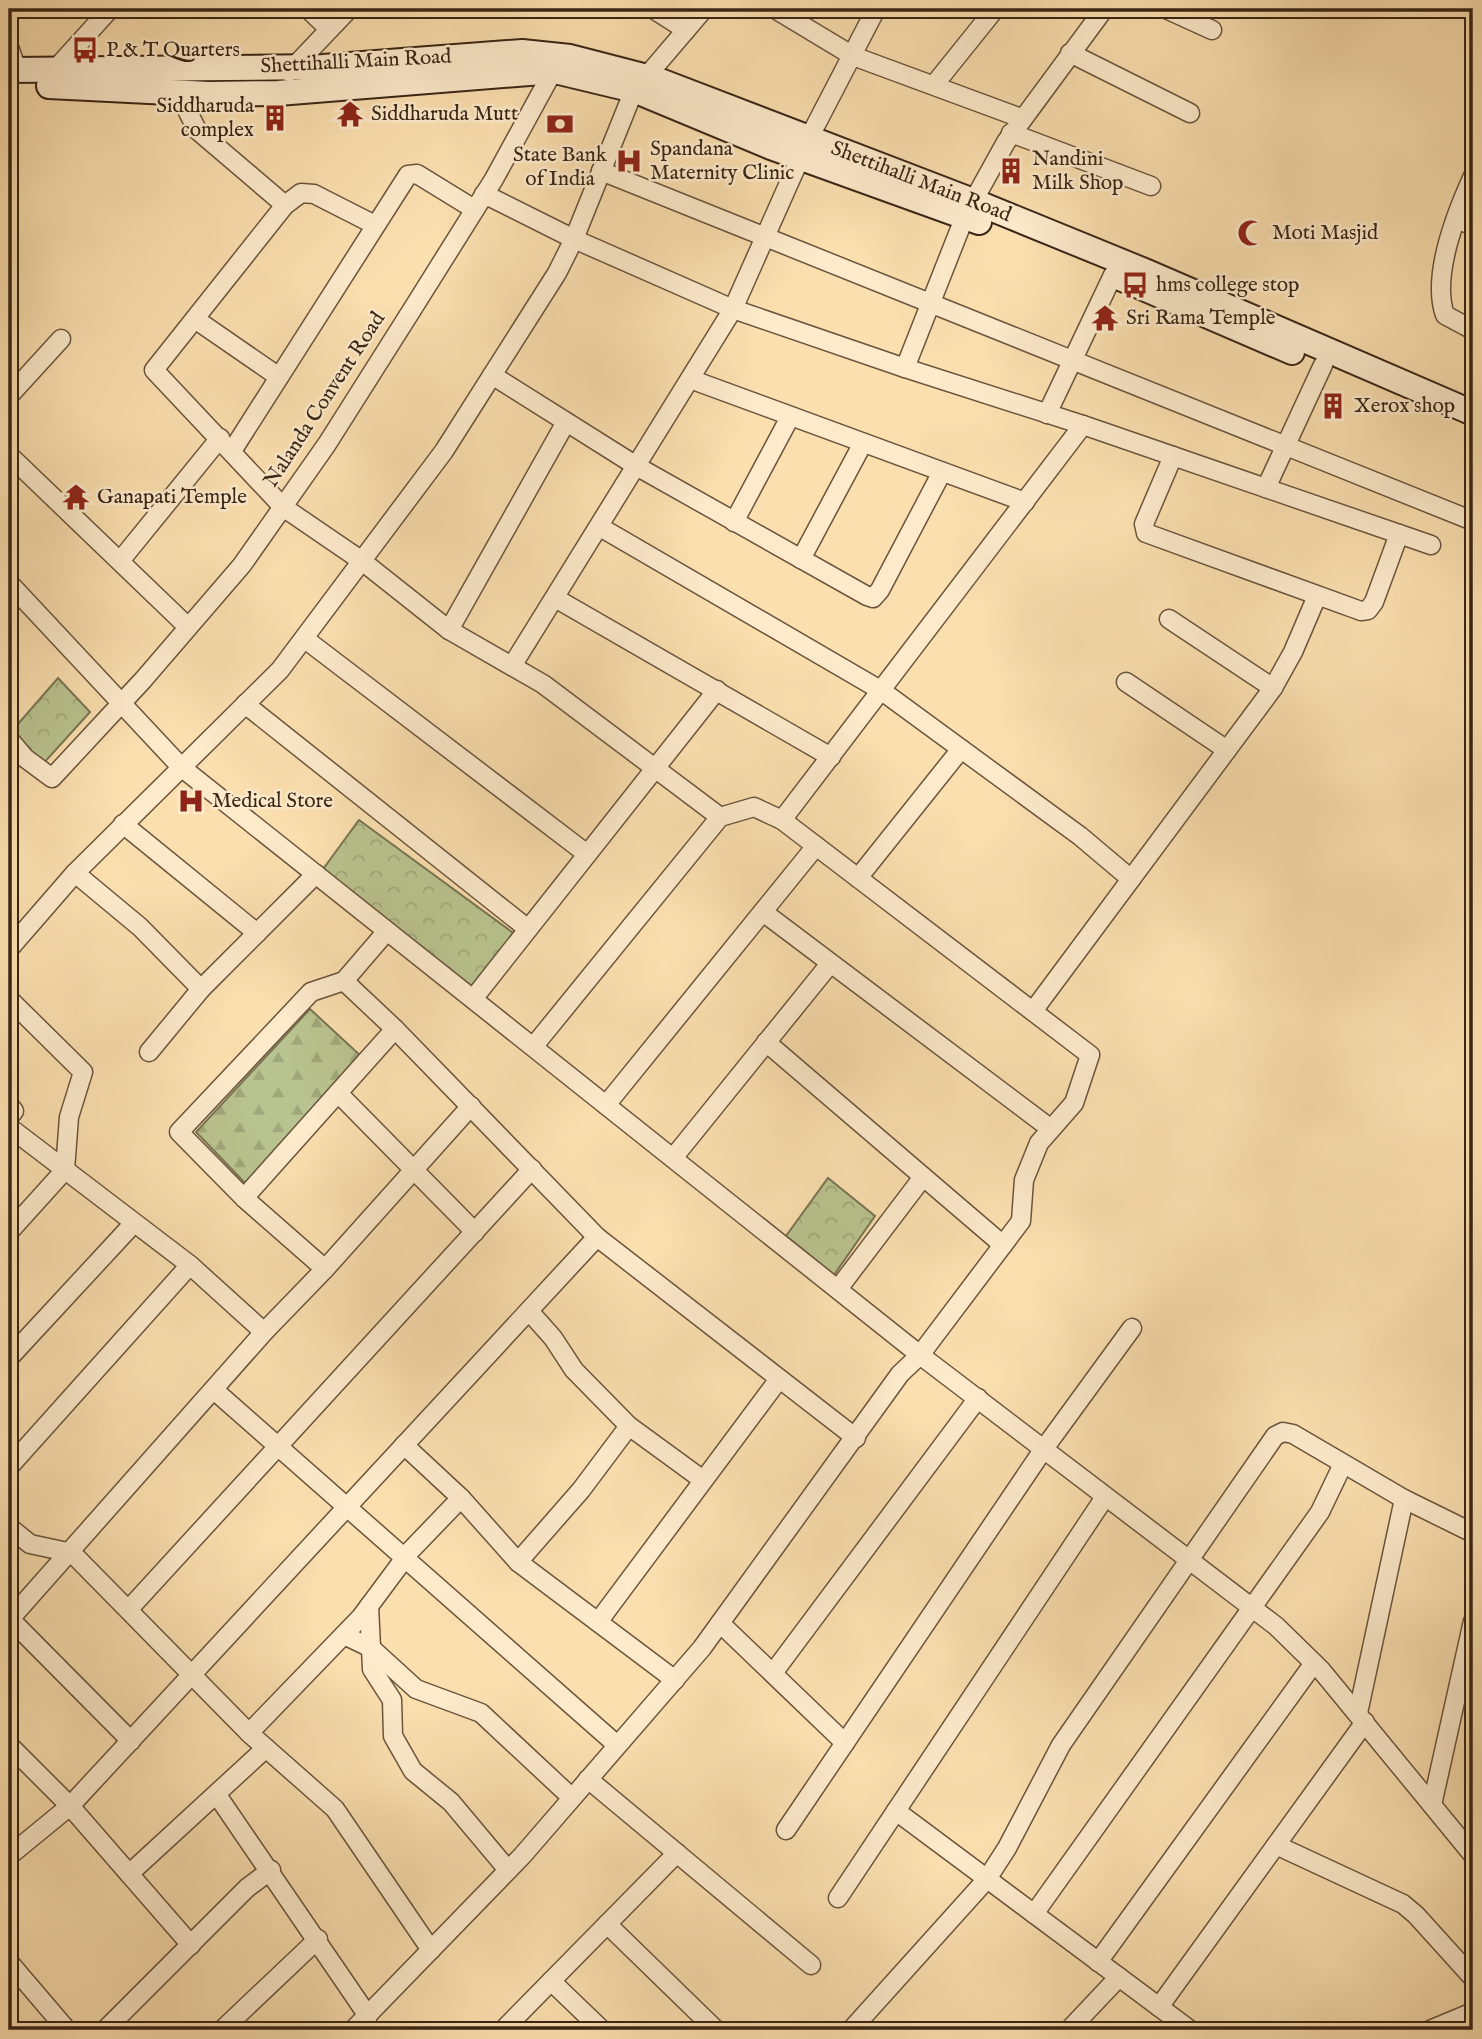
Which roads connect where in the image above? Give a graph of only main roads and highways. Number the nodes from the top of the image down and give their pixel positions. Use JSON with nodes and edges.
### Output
{"nodes":[{"id":1,"x":557,"y":63,"type":"junction"},
{"id":2,"x":11,"y":68,"type":"edge"},
{"id":3,"x":48,"y":78,"type":"junction"},
{"id":4,"x":969,"y":209,"type":"junction"},
{"id":5,"x":1473,"y":413,"type":"edge"},
{"id":6,"x":1473,"y":429,"type":"edge"}],
"edges":[{"from":1,"to":3,"type":"main road","name":"Shettihalli Main Road"},
{"from":1,"to":3,"type":"main road","name":"Shettihalli Main Road"},
{"from":1,"to":4,"type":"main road","name":"Shettihalli Main Road"},
{"from":2,"to":3,"type":"main road","name":"Shettihalli Main Road"},
{"from":4,"to":5,"type":"main road","name":"Shettihalli Main Road"},
{"from":4,"to":6,"type":"main road","name":"Shettihalli Main Road"}]}
